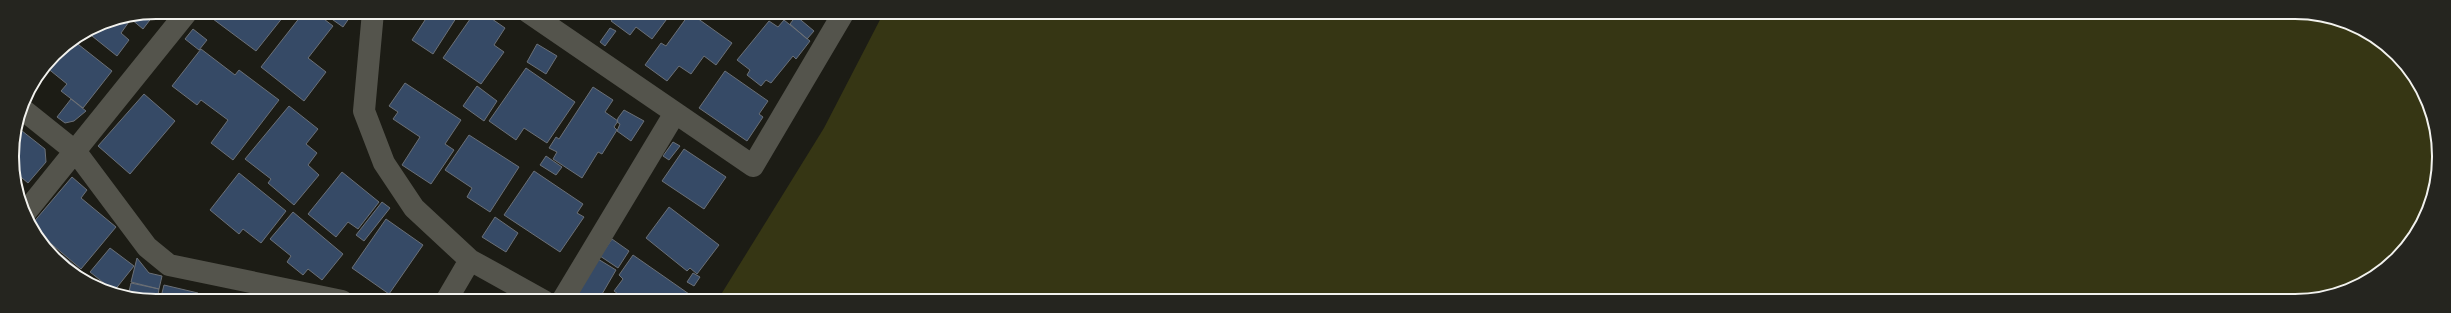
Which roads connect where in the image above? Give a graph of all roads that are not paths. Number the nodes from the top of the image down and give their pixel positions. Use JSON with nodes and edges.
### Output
{"nodes":[{"id":1,"x":181,"y":19,"type":"edge"},
{"id":2,"x":373,"y":19,"type":"edge"},
{"id":3,"x":538,"y":19,"type":"edge"},
{"id":4,"x":840,"y":19,"type":"edge"},
{"id":5,"x":27,"y":112,"type":"edge"},
{"id":6,"x":675,"y":113,"type":"junction"},
{"id":7,"x":76,"y":152,"type":"junction"},
{"id":8,"x":29,"y":208,"type":"edge"},
{"id":9,"x":470,"y":260,"type":"junction"},
{"id":10,"x":308,"y":294,"type":"edge"},
{"id":11,"x":450,"y":294,"type":"edge"},
{"id":12,"x":531,"y":294,"type":"edge"},
{"id":13,"x":566,"y":294,"type":"edge"}],
"edges":[{"from":1,"to":7,"type":"street"},
{"from":2,"to":9,"type":"street"},
{"from":3,"to":6,"type":"street"},
{"from":4,"to":6,"type":"street"},
{"from":5,"to":7,"type":"street"},
{"from":6,"to":13,"type":"street"},
{"from":7,"to":8,"type":"street"},
{"from":7,"to":10,"type":"street"},
{"from":9,"to":11,"type":"street"},
{"from":9,"to":12,"type":"street"}]}
